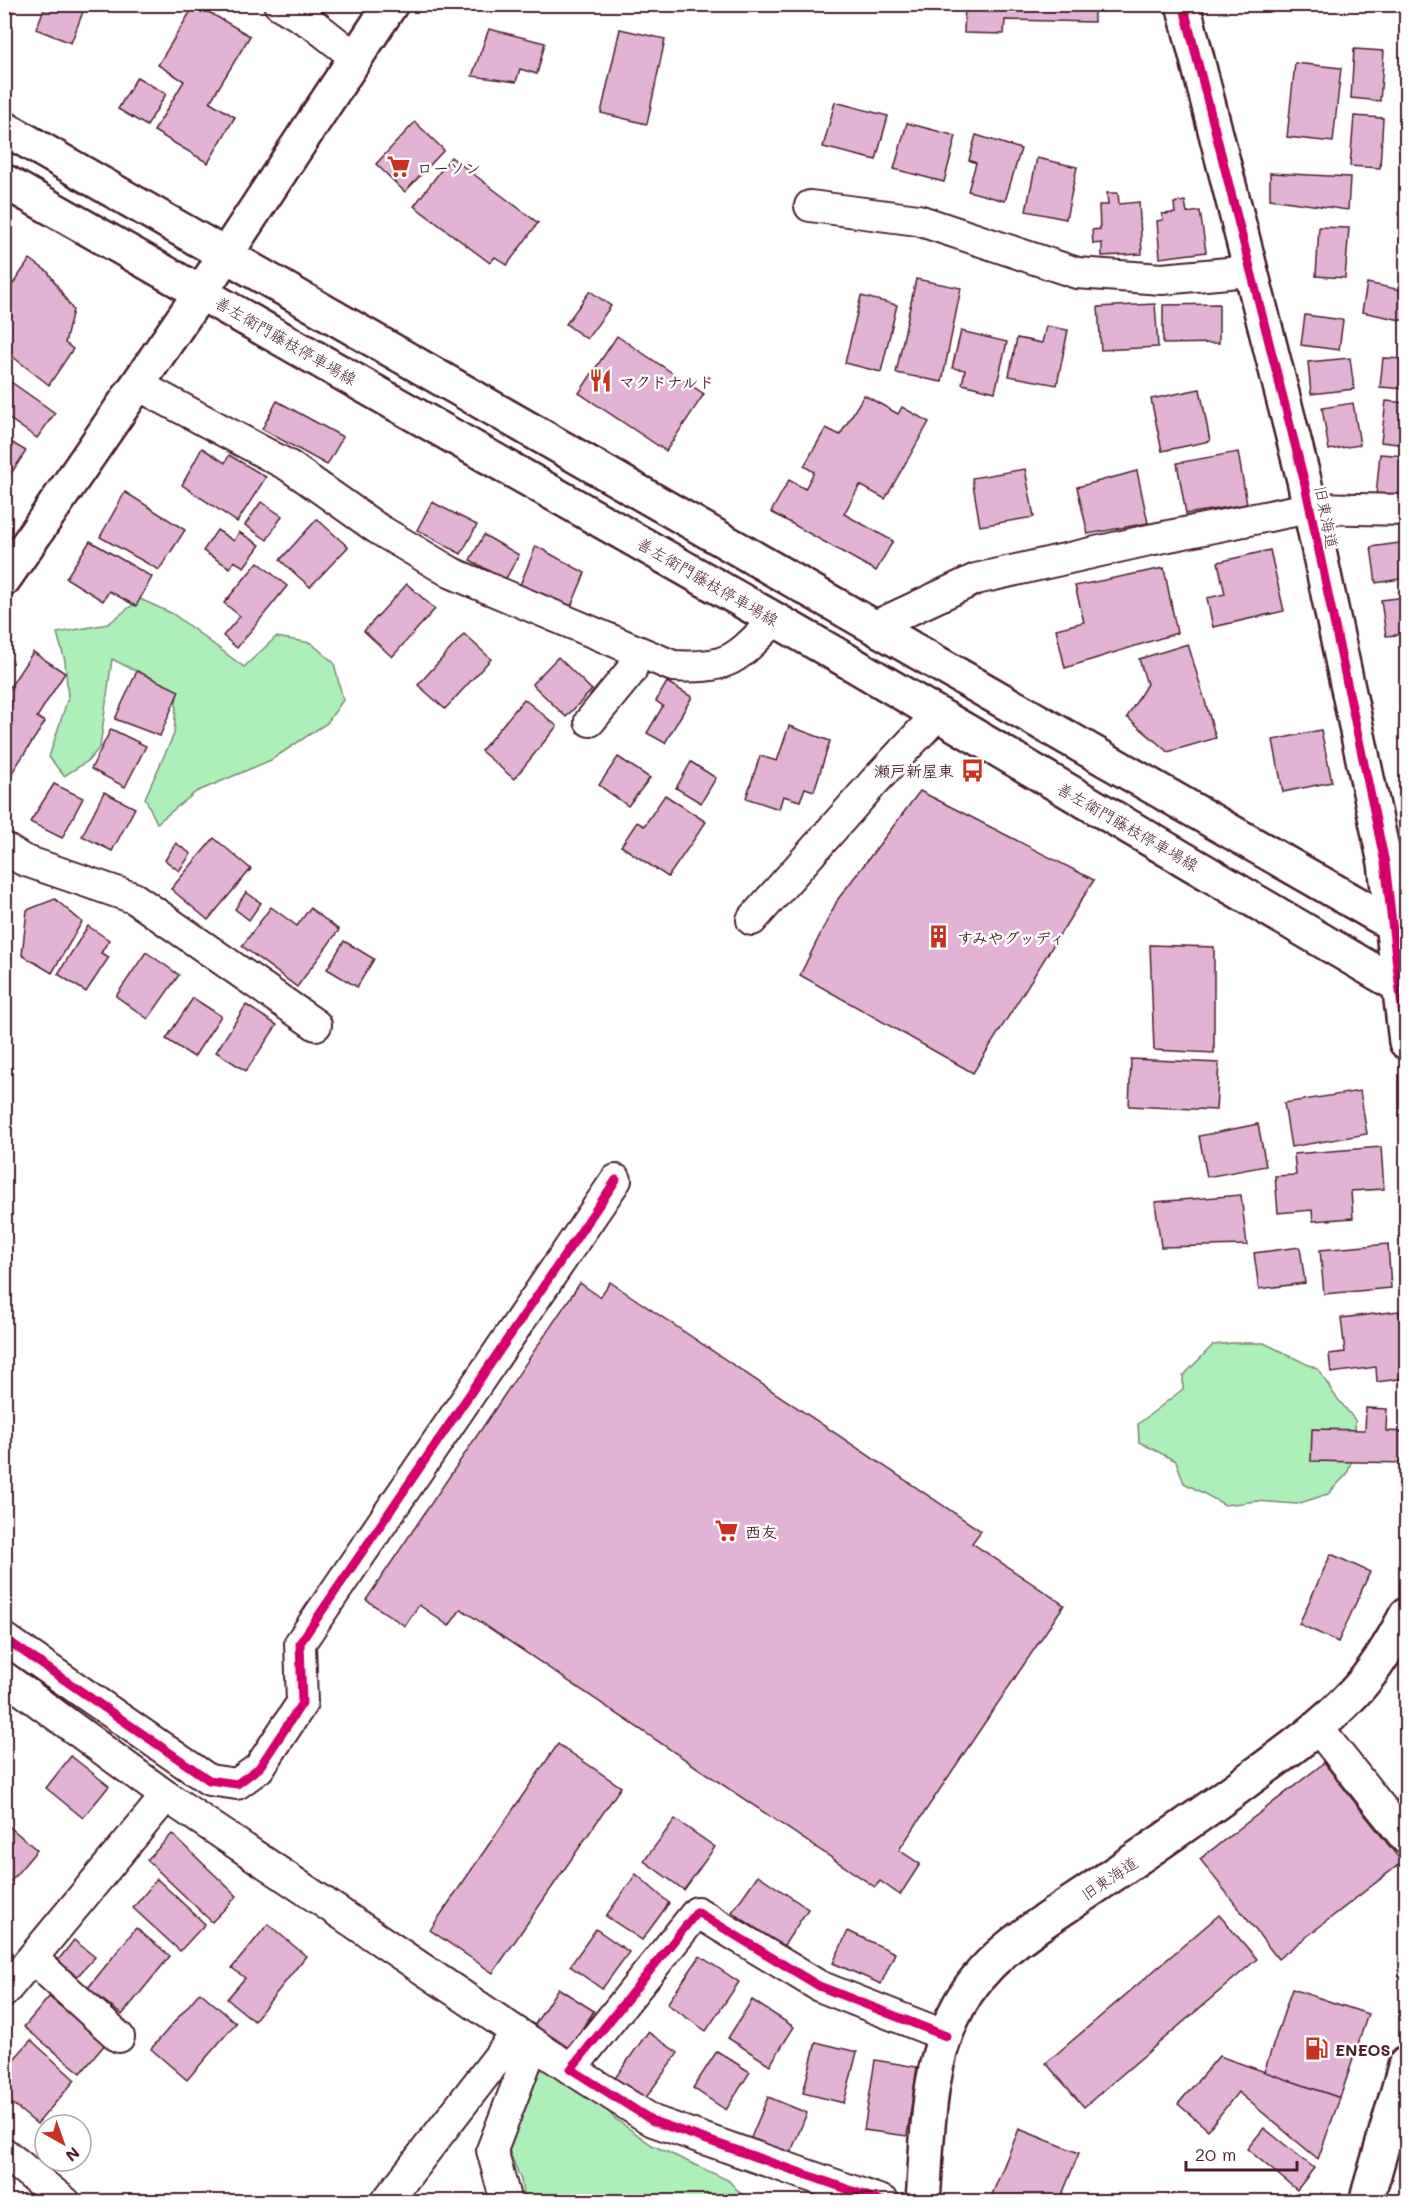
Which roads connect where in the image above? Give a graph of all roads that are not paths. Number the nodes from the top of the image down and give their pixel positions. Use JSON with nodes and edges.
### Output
{"nodes":[{"id":1,"x":279,"y":4,"type":"edge"},
{"id":2,"x":391,"y":4,"type":"edge"},
{"id":3,"x":1183,"y":4,"type":"edge"},
{"id":4,"x":355,"y":57,"type":"junction"},
{"id":5,"x":4,"y":128,"type":"edge"},
{"id":6,"x":4,"y":180,"type":"edge"},
{"id":7,"x":810,"y":206,"type":"dead end"},
{"id":8,"x":224,"y":255,"type":"junction"},
{"id":9,"x":1250,"y":271,"type":"junction"},
{"id":10,"x":201,"y":292,"type":"junction"},
{"id":11,"x":138,"y":385,"type":"junction"},
{"id":12,"x":1309,"y":508,"type":"junction"},
{"id":13,"x":1407,"y":510,"type":"edge"},
{"id":14,"x":4,"y":579,"type":"edge"},
{"id":15,"x":775,"y":620,"type":"junction"},
{"id":16,"x":873,"y":627,"type":"junction"},
{"id":17,"x":638,"y":651,"type":"junction"},
{"id":18,"x":938,"y":714,"type":"junction"},
{"id":19,"x":590,"y":721,"type":"dead end"},
{"id":20,"x":4,"y":848,"type":"edge"},
{"id":21,"x":752,"y":920,"type":"dead end"},
{"id":22,"x":1399,"y":928,"type":"edge"},
{"id":23,"x":1404,"y":988,"type":"edge"},
{"id":24,"x":316,"y":1025,"type":"dead end"},
{"id":25,"x":1407,"y":1042,"type":"edge"},
{"id":26,"x":616,"y":1180,"type":"dead end"},
{"id":27,"x":1407,"y":1615,"type":"edge"},
{"id":28,"x":4,"y":1638,"type":"edge"},
{"id":29,"x":4,"y":1677,"type":"edge"},
{"id":30,"x":1317,"y":1727,"type":"junction"},
{"id":31,"x":166,"y":1796,"type":"junction"},
{"id":32,"x":1407,"y":1839,"type":"edge"},
{"id":33,"x":33,"y":1959,"type":"junction"},
{"id":34,"x":4,"y":1992,"type":"edge"},
{"id":35,"x":946,"y":2036,"type":"junction"},
{"id":36,"x":119,"y":2037,"type":"dead end"},
{"id":37,"x":525,"y":2038,"type":"junction"},
{"id":38,"x":1407,"y":2063,"type":"edge"},
{"id":39,"x":571,"y":2069,"type":"junction"},
{"id":40,"x":4,"y":2153,"type":"edge"},
{"id":41,"x":65,"y":2202,"type":"edge"},
{"id":42,"x":386,"y":2202,"type":"edge"},
{"id":43,"x":506,"y":2202,"type":"edge"},
{"id":44,"x":884,"y":2202,"type":"edge"},
{"id":45,"x":923,"y":2202,"type":"edge"},
{"id":46,"x":1366,"y":2202,"type":"edge"}],
"edges":[{"from":1,"to":4,"type":"street"},
{"from":2,"to":4,"type":"main road"},
{"from":3,"to":9,"type":"main road","name":"旧東海道"},
{"from":4,"to":8,"type":"main road"},
{"from":5,"to":8,"type":"main road"},
{"from":6,"to":10,"type":"main road","name":"善左衛門藤枝停車場線"},
{"from":7,"to":9,"type":"street"},
{"from":8,"to":10,"type":"main road"},
{"from":8,"to":16,"type":"main road"},
{"from":9,"to":12,"type":"main road","name":"旧東海道"},
{"from":10,"to":11,"type":"main road"},
{"from":10,"to":15,"type":"main road","name":"善左衛門藤枝停車場線"},
{"from":11,"to":14,"type":"main road"},
{"from":11,"to":17,"type":"street"},
{"from":12,"to":13,"type":"street"},
{"from":12,"to":16,"type":"street"},
{"from":12,"to":22,"type":"main road","name":"旧東海道"},
{"from":15,"to":17,"type":"street"},
{"from":15,"to":18,"type":"main road","name":"善左衛門藤枝停車場線"},
{"from":16,"to":22,"type":"main road"},
{"from":17,"to":19,"type":"street"},
{"from":18,"to":21,"type":"street"},
{"from":18,"to":23,"type":"main road","name":"善左衛門藤枝停車場線"},
{"from":20,"to":24,"type":"street"},
{"from":22,"to":23,"type":"main road","name":"旧東海道"},
{"from":23,"to":25,"type":"main road","name":"旧東海道"},
{"from":26,"to":28,"type":"street"},
{"from":27,"to":30,"type":"main road","name":"旧東海道"},
{"from":29,"to":31,"type":"street"},
{"from":30,"to":32,"type":"street"},
{"from":30,"to":35,"type":"main road","name":"旧東海道"},
{"from":31,"to":33,"type":"street"},
{"from":31,"to":37,"type":"street"},
{"from":33,"to":34,"type":"street"},
{"from":33,"to":36,"type":"street"},
{"from":35,"to":39,"type":"street"},
{"from":35,"to":45,"type":"main road","name":"旧東海道"},
{"from":37,"to":39,"type":"street"},
{"from":37,"to":42,"type":"street"},
{"from":37,"to":43,"type":"street"},
{"from":38,"to":46,"type":"main road"},
{"from":39,"to":44,"type":"street"},
{"from":40,"to":41,"type":"street"}]}
